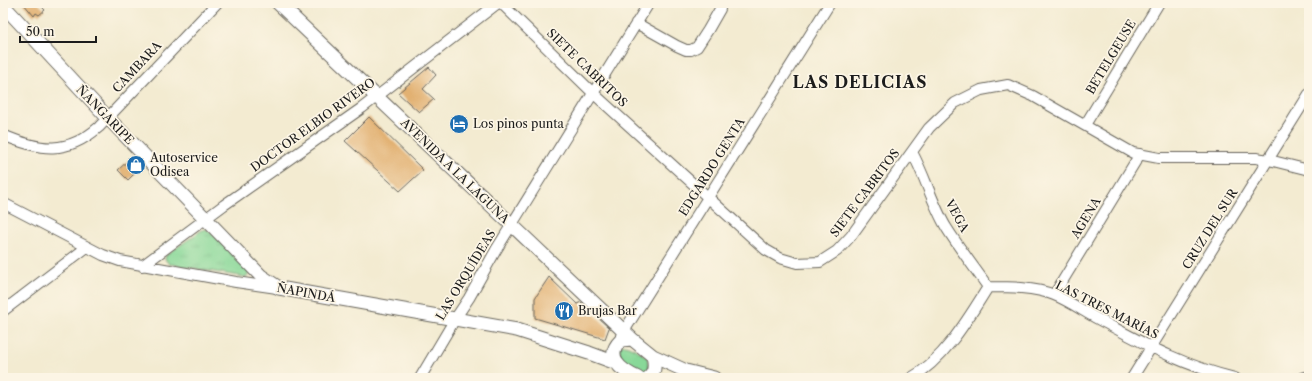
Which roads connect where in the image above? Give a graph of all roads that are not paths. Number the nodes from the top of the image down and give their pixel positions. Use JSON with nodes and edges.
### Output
{"nodes":[{"id":1,"x":217,"y":3,"type":"edge"},
{"id":2,"x":278,"y":3,"type":"edge"},
{"id":3,"x":499,"y":3,"type":"edge"},
{"id":4,"x":649,"y":3,"type":"edge"},
{"id":5,"x":720,"y":3,"type":"edge"},
{"id":6,"x":830,"y":3,"type":"edge"},
{"id":7,"x":1159,"y":3,"type":"edge"},
{"id":8,"x":3,"y":5,"type":"edge"},
{"id":9,"x":636,"y":23,"type":"junction"},
{"id":10,"x":593,"y":93,"type":"junction"},
{"id":11,"x":1309,"y":94,"type":"edge"},
{"id":12,"x":377,"y":96,"type":"junction"},
{"id":13,"x":107,"y":117,"type":"junction"},
{"id":14,"x":1085,"y":125,"type":"junction"},
{"id":15,"x":3,"y":135,"type":"edge"},
{"id":16,"x":912,"y":152,"type":"junction"},
{"id":17,"x":1140,"y":154,"type":"junction"},
{"id":18,"x":1269,"y":160,"type":"junction"},
{"id":19,"x":1309,"y":170,"type":"edge"},
{"id":20,"x":707,"y":197,"type":"junction"},
{"id":21,"x":3,"y":203,"type":"edge"},
{"id":22,"x":206,"y":219,"type":"junction"},
{"id":23,"x":512,"y":225,"type":"junction"},
{"id":24,"x":87,"y":247,"type":"junction"},
{"id":25,"x":142,"y":266,"type":"junction"},
{"id":26,"x":988,"y":287,"type":"junction"},
{"id":27,"x":279,"y":288,"type":"junction"},
{"id":28,"x":1054,"y":295,"type":"junction"},
{"id":29,"x":3,"y":311,"type":"edge"},
{"id":30,"x":455,"y":319,"type":"junction"},
{"id":31,"x":628,"y":334,"type":"junction"},
{"id":32,"x":1151,"y":348,"type":"junction"},
{"id":33,"x":653,"y":356,"type":"junction"},
{"id":34,"x":619,"y":369,"type":"edge"},
{"id":35,"x":686,"y":371,"type":"junction"},
{"id":36,"x":650,"y":376,"type":"edge"},
{"id":37,"x":1309,"y":376,"type":"edge"},
{"id":38,"x":420,"y":378,"type":"edge"},
{"id":39,"x":638,"y":378,"type":"edge"},
{"id":40,"x":714,"y":378,"type":"edge"},
{"id":41,"x":911,"y":378,"type":"edge"},
{"id":42,"x":1132,"y":378,"type":"edge"},
{"id":43,"x":1235,"y":378,"type":"edge"},
{"id":44,"x":1302,"y":378,"type":"edge"}],
"edges":[{"from":1,"to":13,"type":"street","name":"CAMBARA"},
{"from":2,"to":12,"type":"street","name":"AVENIDA A LA LAGUNA"},
{"from":3,"to":10,"type":"street","name":"SIETE CABRITOS"},
{"from":3,"to":12,"type":"street","name":"DOCTOR ELBIO RIVERO"},
{"from":4,"to":9,"type":"street","name":"LAS ORQUÍDEAS"},
{"from":5,"to":9,"type":"street"},
{"from":6,"to":20,"type":"street","name":"EDGARDO GENTA"},
{"from":7,"to":14,"type":"street","name":"BETELGEUSE"},
{"from":8,"to":13,"type":"street","name":"ÑANGARIPE"},
{"from":9,"to":10,"type":"street","name":"LAS ORQUÍDEAS"},
{"from":10,"to":20,"type":"street","name":"SIETE CABRITOS"},
{"from":10,"to":23,"type":"street","name":"LAS ORQUÍDEAS"},
{"from":11,"to":18,"type":"street","name":"CRUZ DEL SUR"},
{"from":12,"to":22,"type":"street","name":"DOCTOR ELBIO RIVERO"},
{"from":12,"to":23,"type":"street","name":"AVENIDA A LA LAGUNA"},
{"from":13,"to":15,"type":"street","name":"CAMBARA"},
{"from":13,"to":22,"type":"street","name":"ÑANGARIPE"},
{"from":14,"to":16,"type":"street","name":"SIETE CABRITOS"},
{"from":14,"to":17,"type":"street","name":"SIETE CABRITOS"},
{"from":16,"to":20,"type":"street","name":"SIETE CABRITOS"},
{"from":16,"to":26,"type":"street","name":"VEGA"},
{"from":17,"to":18,"type":"street","name":"SIETE CABRITOS"},
{"from":17,"to":28,"type":"street","name":"AGENA"},
{"from":18,"to":19,"type":"street","name":"SIETE CABRITOS"},
{"from":18,"to":32,"type":"street","name":"CRUZ DEL SUR"},
{"from":20,"to":31,"type":"street","name":"EDGARDO GENTA"},
{"from":21,"to":24,"type":"street","name":"ÑAPINDÁ"},
{"from":22,"to":25,"type":"street","name":"DOCTOR ELBIO RIVERO"},
{"from":22,"to":27,"type":"street","name":"ÑANGARIPE"},
{"from":23,"to":30,"type":"street","name":"LAS ORQUÍDEAS"},
{"from":23,"to":31,"type":"street","name":"AVENIDA A LA LAGUNA"},
{"from":24,"to":25,"type":"street","name":"ÑAPINDÁ"},
{"from":24,"to":29,"type":"street"},
{"from":25,"to":27,"type":"street","name":"ÑAPINDÁ"},
{"from":26,"to":28,"type":"street","name":"LAS TRES MARÍAS"},
{"from":26,"to":41,"type":"street"},
{"from":27,"to":30,"type":"street","name":"ÑAPINDÁ"},
{"from":28,"to":32,"type":"street","name":"LAS TRES MARÍAS"},
{"from":30,"to":34,"type":"street","name":"ÑAPINDÁ"},
{"from":30,"to":38,"type":"street","name":"LAS ORQUÍDEAS"},
{"from":31,"to":33,"type":"street","name":"AVENIDA A LA LAGUNA"},
{"from":31,"to":34,"type":"street"},
{"from":32,"to":42,"type":"street","name":"CRUZ DEL SUR"},
{"from":32,"to":43,"type":"street","name":"LAS TRES MARÍAS"},
{"from":33,"to":35,"type":"street"},
{"from":33,"to":36,"type":"street"},
{"from":34,"to":39,"type":"street","name":"ÑAPINDÁ"},
{"from":35,"to":36,"type":"street"},
{"from":35,"to":40,"type":"street"},
{"from":37,"to":44,"type":"street"}]}
